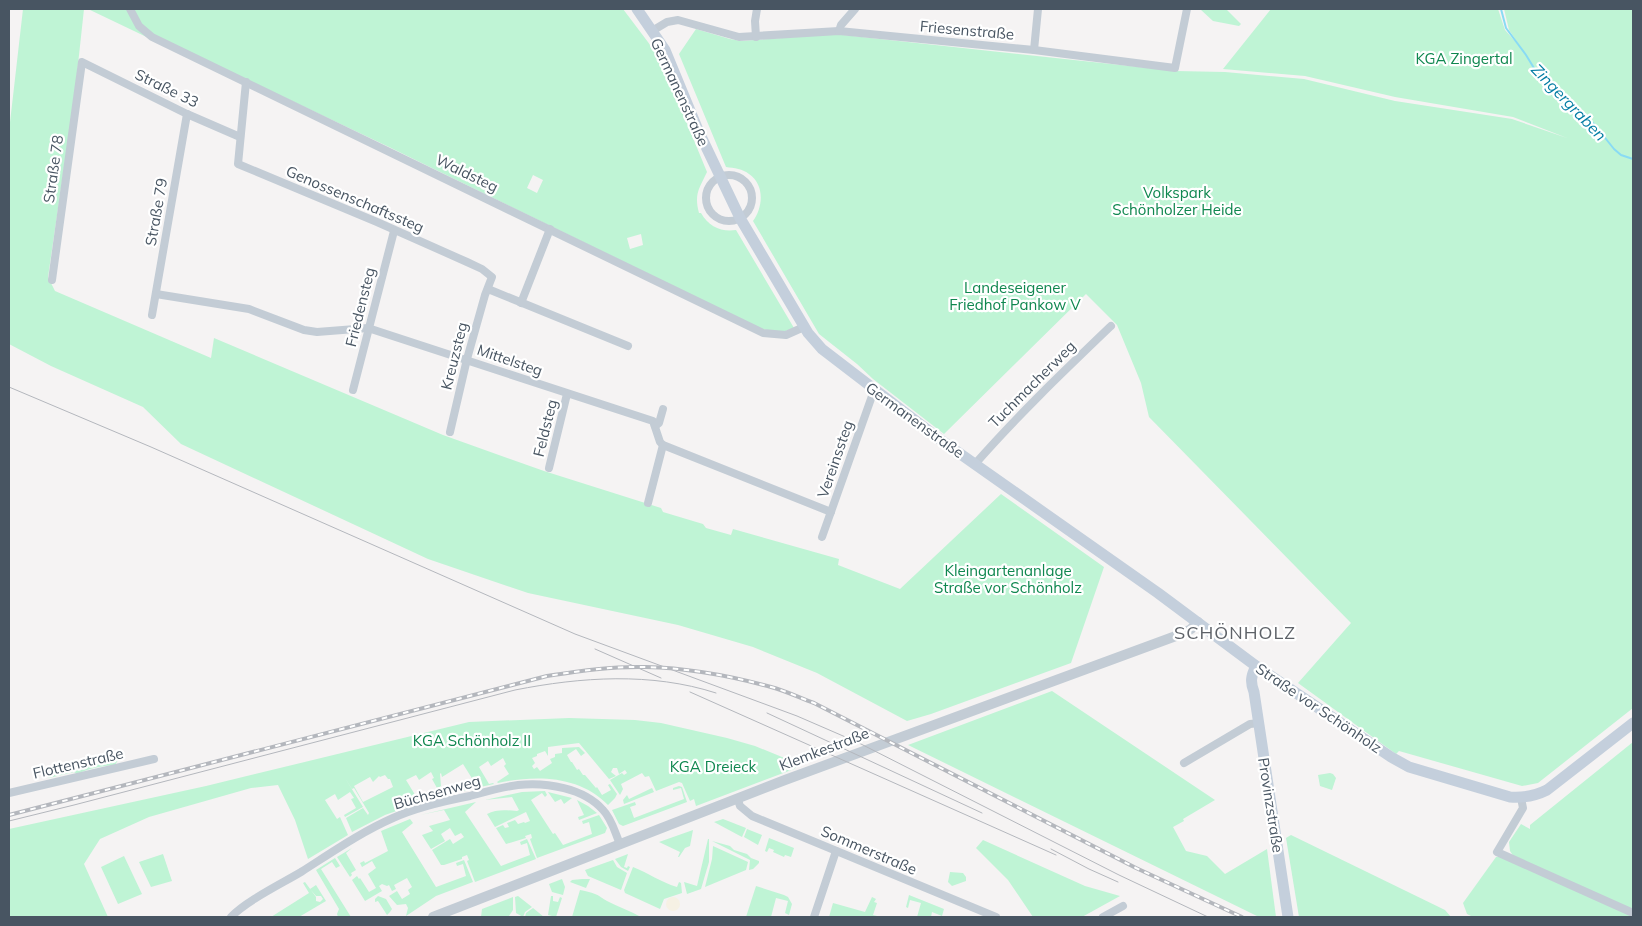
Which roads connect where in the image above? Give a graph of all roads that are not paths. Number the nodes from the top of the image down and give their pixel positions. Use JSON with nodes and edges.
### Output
{"nodes":[{"id":1,"x":130,"y":9,"type":"edge"},
{"id":2,"x":757,"y":9,"type":"edge"},
{"id":3,"x":855,"y":9,"type":"edge"},
{"id":4,"x":1038,"y":9,"type":"edge"},
{"id":5,"x":1187,"y":9,"type":"edge"},
{"id":6,"x":642,"y":10,"type":"edge"},
{"id":7,"x":652,"y":31,"type":"junction"},
{"id":8,"x":839,"y":31,"type":"junction"},
{"id":9,"x":756,"y":37,"type":"junction"},
{"id":10,"x":1034,"y":50,"type":"junction"},
{"id":11,"x":82,"y":62,"type":"joint"},
{"id":12,"x":246,"y":82,"type":"junction"},
{"id":13,"x":187,"y":114,"type":"junction"},
{"id":14,"x":240,"y":138,"type":"junction"},
{"id":15,"x":720,"y":177,"type":"junction"},
{"id":16,"x":740,"y":218,"type":"junction"},
{"id":17,"x":394,"y":230,"type":"junction"},
{"id":18,"x":550,"y":230,"type":"junction"},
{"id":19,"x":52,"y":280,"type":"dead end"},
{"id":20,"x":488,"y":289,"type":"junction"},
{"id":21,"x":156,"y":294,"type":"junction"},
{"id":22,"x":520,"y":303,"type":"junction"},
{"id":23,"x":152,"y":316,"type":"dead end"},
{"id":24,"x":1112,"y":326,"type":"dead end"},
{"id":25,"x":804,"y":327,"type":"junction"},
{"id":26,"x":368,"y":328,"type":"junction"},
{"id":27,"x":628,"y":346,"type":"dead end"},
{"id":28,"x":466,"y":359,"type":"junction"},
{"id":29,"x":353,"y":390,"type":"dead end"},
{"id":30,"x":876,"y":392,"type":"junction"},
{"id":31,"x":567,"y":394,"type":"junction"},
{"id":32,"x":663,"y":409,"type":"dead end"},
{"id":33,"x":655,"y":426,"type":"junction"},
{"id":34,"x":450,"y":432,"type":"dead end"},
{"id":35,"x":663,"y":446,"type":"junction"},
{"id":36,"x":975,"y":464,"type":"junction"},
{"id":37,"x":549,"y":468,"type":"dead end"},
{"id":38,"x":648,"y":503,"type":"dead end"},
{"id":39,"x":831,"y":512,"type":"junction"},
{"id":40,"x":822,"y":537,"type":"dead end"},
{"id":41,"x":1136,"y":578,"type":"joint"},
{"id":42,"x":1198,"y":622,"type":"junction"},
{"id":43,"x":1260,"y":669,"type":"junction"},
{"id":44,"x":1259,"y":723,"type":"junction"},
{"id":45,"x":1633,"y":723,"type":"edge"},
{"id":46,"x":154,"y":759,"type":"dead end"},
{"id":47,"x":1184,"y":763,"type":"dead end"},
{"id":48,"x":9,"y":793,"type":"edge"},
{"id":49,"x":1522,"y":798,"type":"junction"},
{"id":50,"x":738,"y":800,"type":"junction"},
{"id":51,"x":620,"y":844,"type":"junction"},
{"id":52,"x":836,"y":851,"type":"junction"},
{"id":53,"x":1123,"y":906,"type":"dead end"},
{"id":54,"x":1633,"y":913,"type":"edge"},
{"id":55,"x":231,"y":917,"type":"edge"},
{"id":56,"x":433,"y":917,"type":"edge"},
{"id":57,"x":814,"y":917,"type":"edge"},
{"id":58,"x":996,"y":917,"type":"edge"},
{"id":59,"x":1103,"y":917,"type":"edge"},
{"id":60,"x":1288,"y":917,"type":"edge"}],
"edges":[{"from":1,"to":12,"type":"street","name":"Waldsteg"},
{"from":2,"to":9,"type":"street"},
{"from":3,"to":8,"type":"street"},
{"from":4,"to":10,"type":"street"},
{"from":5,"to":10,"type":"street","name":"Friesenstraße"},
{"from":6,"to":7,"type":"main road","name":"Germanenstraße"},
{"from":7,"to":9,"type":"street","name":"Friesenstraße"},
{"from":7,"to":15,"type":"main road","name":"Germanenstraße"},
{"from":8,"to":9,"type":"street","name":"Friesenstraße"},
{"from":8,"to":10,"type":"street","name":"Friesenstraße"},
{"from":11,"to":13,"type":"street","name":"Straße 33"},
{"from":11,"to":19,"type":"street","name":"Straße 78"},
{"from":12,"to":14,"type":"street","name":"Genossenschaftssteg"},
{"from":12,"to":18,"type":"street","name":"Waldsteg"},
{"from":13,"to":14,"type":"street","name":"Straße 33"},
{"from":13,"to":21,"type":"street","name":"Straße 79"},
{"from":14,"to":17,"type":"street","name":"Genossenschaftssteg"},
{"from":15,"to":16,"type":"main road","name":"Germanenstraße"},
{"from":15,"to":16,"type":"street"},
{"from":15,"to":16,"type":"street"},
{"from":16,"to":25,"type":"main road","name":"Germanenstraße"},
{"from":17,"to":20,"type":"street","name":"Genossenschaftssteg"},
{"from":17,"to":26,"type":"street","name":"Friedensteg"},
{"from":18,"to":22,"type":"street"},
{"from":18,"to":25,"type":"street","name":"Waldsteg"},
{"from":20,"to":22,"type":"street"},
{"from":20,"to":28,"type":"street","name":"Kreuzsteg"},
{"from":21,"to":23,"type":"street","name":"Straße 79"},
{"from":21,"to":26,"type":"street","name":"Mittelsteg"},
{"from":22,"to":27,"type":"street"},
{"from":24,"to":36,"type":"street","name":"Tuchmacherweg"},
{"from":25,"to":30,"type":"main road","name":"Germanenstraße"},
{"from":26,"to":28,"type":"street","name":"Mittelsteg"},
{"from":26,"to":29,"type":"street","name":"Friedensteg"},
{"from":28,"to":31,"type":"street","name":"Mittelsteg"},
{"from":28,"to":34,"type":"street","name":"Kreuzsteg"},
{"from":30,"to":36,"type":"main road","name":"Germanenstraße"},
{"from":30,"to":39,"type":"street","name":"Vereinssteg"},
{"from":31,"to":33,"type":"street","name":"Mittelsteg"},
{"from":31,"to":37,"type":"street","name":"Feldsteg"},
{"from":32,"to":33,"type":"street"},
{"from":33,"to":35,"type":"street"},
{"from":35,"to":38,"type":"street"},
{"from":35,"to":39,"type":"street"},
{"from":36,"to":41,"type":"main road","name":"Germanenstraße"},
{"from":39,"to":40,"type":"street","name":"Vereinssteg"},
{"from":41,"to":42,"type":"main road","name":"Straße vor Schönholz"},
{"from":42,"to":43,"type":"main road","name":"Straße vor Schönholz"},
{"from":42,"to":50,"type":"street","name":"Klemkestraße"},
{"from":43,"to":44,"type":"main road","name":"Provinzstraße"},
{"from":43,"to":49,"type":"main road","name":"Straße vor Schönholz"},
{"from":44,"to":47,"type":"street"},
{"from":44,"to":60,"type":"main road","name":"Provinzstraße"},
{"from":45,"to":49,"type":"main road"},
{"from":46,"to":48,"type":"street","name":"Flottenstraße"},
{"from":49,"to":54,"type":"street"},
{"from":50,"to":51,"type":"street","name":"Klemkestraße"},
{"from":50,"to":52,"type":"street","name":"Sommerstraße"},
{"from":51,"to":55,"type":"street","name":"Büchsenweg"},
{"from":51,"to":56,"type":"street","name":"Klemkestraße"},
{"from":52,"to":57,"type":"street"},
{"from":52,"to":58,"type":"street","name":"Sommerstraße"},
{"from":53,"to":59,"type":"street"}]}
